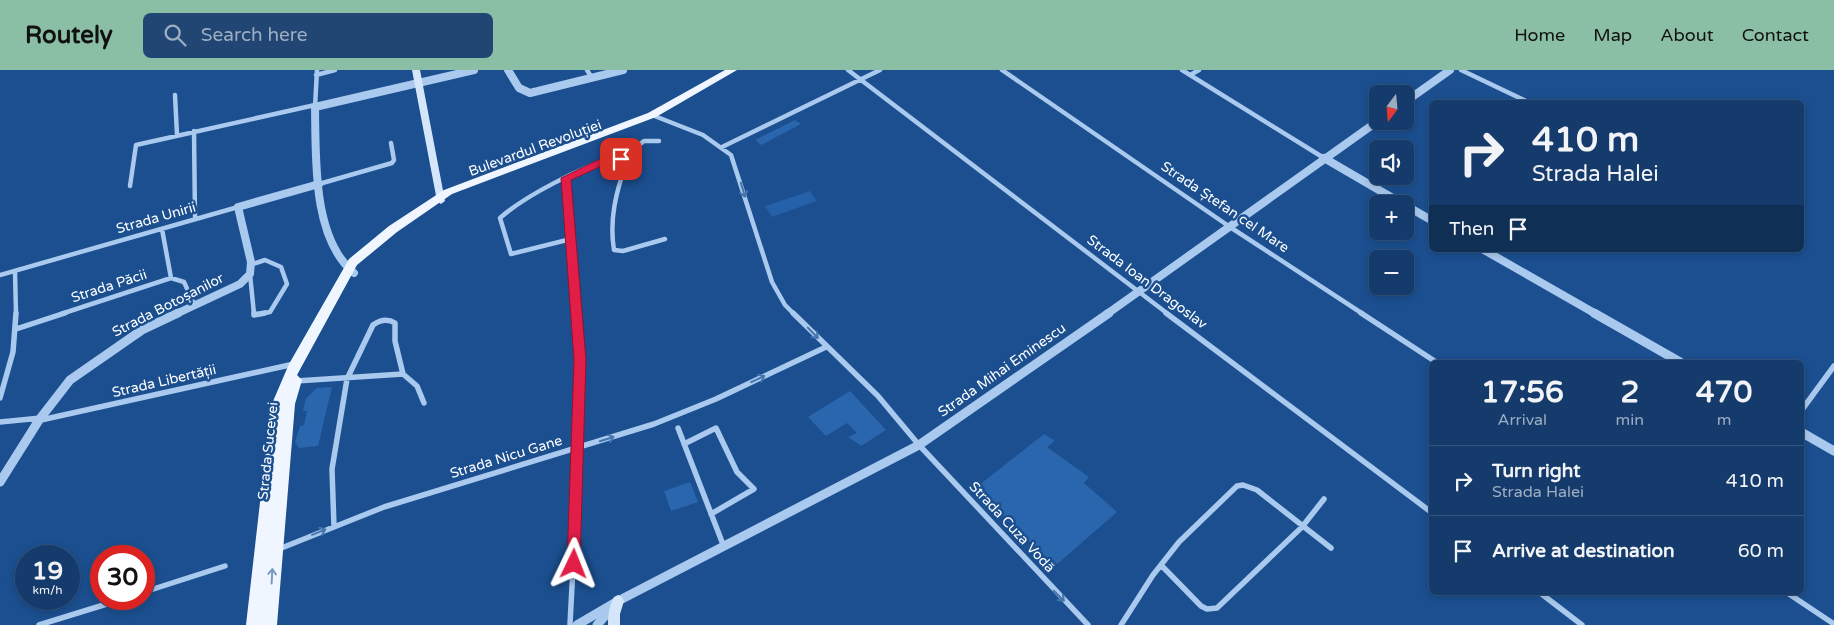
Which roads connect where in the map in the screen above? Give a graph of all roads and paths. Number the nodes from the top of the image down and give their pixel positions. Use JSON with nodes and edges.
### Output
{"nodes":[{"id":1,"x":335,"y":70,"type":"edge"},
{"id":2,"x":416,"y":70,"type":"edge"},
{"id":3,"x":474,"y":70,"type":"edge"},
{"id":4,"x":508,"y":70,"type":"edge"},
{"id":5,"x":587,"y":70,"type":"edge"},
{"id":6,"x":623,"y":70,"type":"edge"},
{"id":7,"x":732,"y":70,"type":"edge"},
{"id":8,"x":740,"y":70,"type":"edge"},
{"id":9,"x":848,"y":70,"type":"edge"},
{"id":10,"x":880,"y":70,"type":"edge"},
{"id":11,"x":1002,"y":70,"type":"edge"},
{"id":12,"x":1182,"y":70,"type":"edge"},
{"id":13,"x":1198,"y":70,"type":"edge"},
{"id":14,"x":1450,"y":70,"type":"edge"},
{"id":15,"x":1461,"y":70,"type":"edge"},
{"id":16,"x":316,"y":72,"type":"edge"},
{"id":17,"x":1190,"y":75,"type":"junction"},
{"id":18,"x":592,"y":78,"type":"junction"},
{"id":19,"x":860,"y":79,"type":"junction"},
{"id":20,"x":419,"y":82,"type":"junction"},
{"id":21,"x":175,"y":94,"type":"dead end"},
{"id":22,"x":1414,"y":96,"type":"edge"},
{"id":23,"x":1524,"y":100,"type":"edge"},
{"id":24,"x":315,"y":106,"type":"junction"},
{"id":25,"x":655,"y":116,"type":"junction"},
{"id":26,"x":1369,"y":127,"type":"edge"},
{"id":27,"x":194,"y":131,"type":"junction"},
{"id":28,"x":177,"y":135,"type":"junction"},
{"id":29,"x":659,"y":141,"type":"dead end"},
{"id":30,"x":391,"y":144,"type":"dead end"},
{"id":31,"x":722,"y":147,"type":"junction"},
{"id":32,"x":1324,"y":158,"type":"junction"},
{"id":33,"x":621,"y":159,"type":"junction"},
{"id":34,"x":566,"y":178,"type":"junction"},
{"id":35,"x":319,"y":184,"type":"junction"},
{"id":36,"x":130,"y":186,"type":"dead end"},
{"id":37,"x":1388,"y":195,"type":"edge"},
{"id":38,"x":440,"y":199,"type":"junction"},
{"id":39,"x":238,"y":207,"type":"junction"},
{"id":40,"x":1414,"y":210,"type":"edge"},
{"id":41,"x":195,"y":219,"type":"junction"},
{"id":42,"x":1429,"y":219,"type":"edge"},
{"id":43,"x":1230,"y":227,"type":"junction"},
{"id":44,"x":162,"y":229,"type":"junction"},
{"id":45,"x":570,"y":239,"type":"junction"},
{"id":46,"x":665,"y":239,"type":"dead end"},
{"id":47,"x":1488,"y":252,"type":"edge"},
{"id":48,"x":250,"y":269,"type":"junction"},
{"id":49,"x":16,"y":271,"type":"junction"},
{"id":50,"x":351,"y":272,"type":"junction"},
{"id":51,"x":0,"y":275,"type":"edge"},
{"id":52,"x":171,"y":278,"type":"junction"},
{"id":53,"x":1138,"y":292,"type":"junction"},
{"id":54,"x":194,"y":304,"type":"junction"},
{"id":55,"x":16,"y":329,"type":"junction"},
{"id":56,"x":826,"y":347,"type":"junction"},
{"id":57,"x":1433,"y":360,"type":"edge"},
{"id":58,"x":1676,"y":360,"type":"edge"},
{"id":59,"x":294,"y":364,"type":"junction"},
{"id":60,"x":1834,"y":366,"type":"edge"},
{"id":61,"x":402,"y":374,"type":"junction"},
{"id":62,"x":347,"y":379,"type":"junction"},
{"id":63,"x":7,"y":380,"type":"junction"},
{"id":64,"x":0,"y":381,"type":"edge"},
{"id":65,"x":295,"y":381,"type":"junction"},
{"id":66,"x":0,"y":398,"type":"edge"},
{"id":67,"x":424,"y":403,"type":"dead end"},
{"id":68,"x":1804,"y":407,"type":"edge"},
{"id":69,"x":41,"y":419,"type":"junction"},
{"id":70,"x":0,"y":422,"type":"edge"},
{"id":71,"x":678,"y":428,"type":"dead end"},
{"id":72,"x":1804,"y":434,"type":"edge"},
{"id":73,"x":684,"y":444,"type":"junction"},
{"id":74,"x":919,"y":445,"type":"junction"},
{"id":75,"x":578,"y":447,"type":"junction"},
{"id":76,"x":1834,"y":451,"type":"edge"},
{"id":77,"x":0,"y":482,"type":"edge"},
{"id":78,"x":1324,"y":499,"type":"dead end"},
{"id":79,"x":1429,"y":510,"type":"edge"},
{"id":80,"x":711,"y":514,"type":"junction"},
{"id":81,"x":334,"y":527,"type":"junction"},
{"id":82,"x":1302,"y":528,"type":"junction"},
{"id":83,"x":724,"y":547,"type":"junction"},
{"id":84,"x":1331,"y":548,"type":"dead end"},
{"id":85,"x":274,"y":551,"type":"junction"},
{"id":86,"x":1161,"y":565,"type":"junction"},
{"id":87,"x":225,"y":566,"type":"dead end"},
{"id":88,"x":155,"y":588,"type":"edge"},
{"id":89,"x":1542,"y":595,"type":"edge"},
{"id":90,"x":1790,"y":595,"type":"edge"},
{"id":91,"x":618,"y":601,"type":"junction"},
{"id":92,"x":263,"y":606,"type":"junction"},
{"id":93,"x":90,"y":609,"type":"edge"},
{"id":94,"x":1834,"y":624,"type":"edge"},
{"id":95,"x":39,"y":625,"type":"edge"},
{"id":96,"x":254,"y":625,"type":"edge"},
{"id":97,"x":269,"y":625,"type":"edge"},
{"id":98,"x":570,"y":625,"type":"edge"},
{"id":99,"x":577,"y":625,"type":"edge"},
{"id":100,"x":597,"y":625,"type":"edge"},
{"id":101,"x":614,"y":625,"type":"edge"},
{"id":102,"x":1088,"y":625,"type":"edge"},
{"id":103,"x":1121,"y":625,"type":"edge"},
{"id":104,"x":1582,"y":625,"type":"edge"}],
"edges":[{"from":1,"to":16,"type":"street"},
{"from":2,"to":20,"type":"main road"},
{"from":3,"to":20,"type":"street"},
{"from":4,"to":18,"type":"street"},
{"from":5,"to":18,"type":"street"},
{"from":6,"to":18,"type":"street"},
{"from":7,"to":25,"type":"main road","name":"Bulevardul Revoluției"},
{"from":8,"to":25,"type":"main road","name":"Bulevardul Revoluției"},
{"from":9,"to":19,"type":"street","name":"Strada Ioan Dragoslav"},
{"from":10,"to":19,"type":"street"},
{"from":11,"to":43,"type":"street","name":"Strada Ștefan cel Mare"},
{"from":12,"to":17,"type":"street"},
{"from":13,"to":17,"type":"street"},
{"from":14,"to":22,"type":"street"},
{"from":15,"to":23,"type":"street"},
{"from":16,"to":24,"type":"street"},
{"from":17,"to":32,"type":"street"},
{"from":19,"to":31,"type":"street"},
{"from":19,"to":53,"type":"street","name":"Strada Ioan Dragoslav"},
{"from":20,"to":24,"type":"street"},
{"from":20,"to":38,"type":"main road"},
{"from":21,"to":28,"type":"street"},
{"from":24,"to":27,"type":"street"},
{"from":24,"to":35,"type":"street"},
{"from":25,"to":31,"type":"street"},
{"from":25,"to":38,"type":"main road","name":"Bulevardul Revoluției"},
{"from":26,"to":32,"type":"street","name":"Strada Mihai Eminescu"},
{"from":27,"to":28,"type":"street"},
{"from":27,"to":41,"type":"street"},
{"from":28,"to":36,"type":"street"},
{"from":29,"to":33,"type":"street"},
{"from":30,"to":35,"type":"street"},
{"from":31,"to":56,"type":"street","name":"Strada Cuza Vodă","one_way":true},
{"from":32,"to":37,"type":"street"},
{"from":32,"to":43,"type":"street","name":"Strada Mihai Eminescu"},
{"from":33,"to":34,"type":"street"},
{"from":33,"to":46,"type":"street"},
{"from":34,"to":45,"type":"street"},
{"from":34,"to":45,"type":"street"},
{"from":35,"to":39,"type":"street","name":"Strada Unirii"},
{"from":35,"to":50,"type":"street"},
{"from":38,"to":50,"type":"main road","name":"Bulevardul Revoluției"},
{"from":39,"to":41,"type":"street","name":"Strada Unirii"},
{"from":39,"to":48,"type":"street"},
{"from":40,"to":42,"type":"street"},
{"from":41,"to":44,"type":"street","name":"Strada Unirii"},
{"from":43,"to":53,"type":"street","name":"Strada Mihai Eminescu"},
{"from":43,"to":57,"type":"street","name":"Strada Ștefan cel Mare"},
{"from":44,"to":49,"type":"street","name":"Strada Unirii"},
{"from":44,"to":52,"type":"street"},
{"from":45,"to":75,"type":"street"},
{"from":47,"to":58,"type":"street"},
{"from":48,"to":48,"type":"street"},
{"from":48,"to":54,"type":"street","name":"Strada Botoșanilor"},
{"from":49,"to":51,"type":"street","name":"Strada Unirii"},
{"from":49,"to":55,"type":"street"},
{"from":50,"to":59,"type":"main road","name":"Strada Sucevei"},
{"from":50,"to":65,"type":"main road","name":"Strada Sucevei"},
{"from":52,"to":54,"type":"street"},
{"from":52,"to":55,"type":"street","name":"Strada Păcii"},
{"from":53,"to":74,"type":"street","name":"Strada Mihai Eminescu"},
{"from":53,"to":79,"type":"street","name":"Strada Ioan Dragoslav"},
{"from":54,"to":69,"type":"street","name":"Strada Botoșanilor"},
{"from":55,"to":63,"type":"street"},
{"from":56,"to":74,"type":"street","name":"Strada Cuza Vodă"},
{"from":75,"to":56,"type":"street","name":"Strada Nicu Gane","one_way":true},
{"from":59,"to":69,"type":"street","name":"Strada Libertății"},
{"from":59,"to":92,"type":"main road","name":"Strada Sucevei"},
{"from":60,"to":68,"type":"street"},
{"from":61,"to":62,"type":"street"},
{"from":61,"to":62,"type":"street"},
{"from":61,"to":67,"type":"street"},
{"from":62,"to":65,"type":"street"},
{"from":62,"to":81,"type":"street"},
{"from":63,"to":64,"type":"street"},
{"from":63,"to":66,"type":"street"},
{"from":65,"to":85,"type":"main road","name":"Strada Sucevei"},
{"from":69,"to":70,"type":"street"},
{"from":69,"to":77,"type":"street","name":"Strada Botoșanilor"},
{"from":71,"to":73,"type":"street"},
{"from":72,"to":76,"type":"street"},
{"from":73,"to":80,"type":"street"},
{"from":73,"to":80,"type":"street"},
{"from":74,"to":83,"type":"street","name":"Strada Mihai Eminescu"},
{"from":74,"to":102,"type":"street","name":"Strada Cuza Vodă","one_way":true},
{"from":75,"to":81,"type":"street","name":"Strada Nicu Gane"},
{"from":75,"to":98,"type":"street"},
{"from":78,"to":82,"type":"street"},
{"from":80,"to":83,"type":"street"},
{"from":85,"to":81,"type":"street","name":"Strada Nicu Gane","one_way":true},
{"from":82,"to":84,"type":"street"},
{"from":82,"to":86,"type":"street"},
{"from":82,"to":86,"type":"street"},
{"from":83,"to":91,"type":"street","name":"Strada Mihai Eminescu"},
{"from":92,"to":85,"type":"main road","name":"Strada Sucevei","one_way":true},
{"from":86,"to":103,"type":"street"},
{"from":87,"to":88,"type":"street"},
{"from":89,"to":104,"type":"street"},
{"from":90,"to":94,"type":"street"},
{"from":91,"to":99,"type":"street","name":"Strada Mihai Eminescu"},
{"from":91,"to":100,"type":"street","name":"Strada Mihai Eminescu"},
{"from":91,"to":101,"type":"main road"},
{"from":92,"to":96,"type":"main road","name":"Strada Sucevei"},
{"from":92,"to":97,"type":"main road","name":"Strada Sucevei"},
{"from":93,"to":95,"type":"street"}]}
